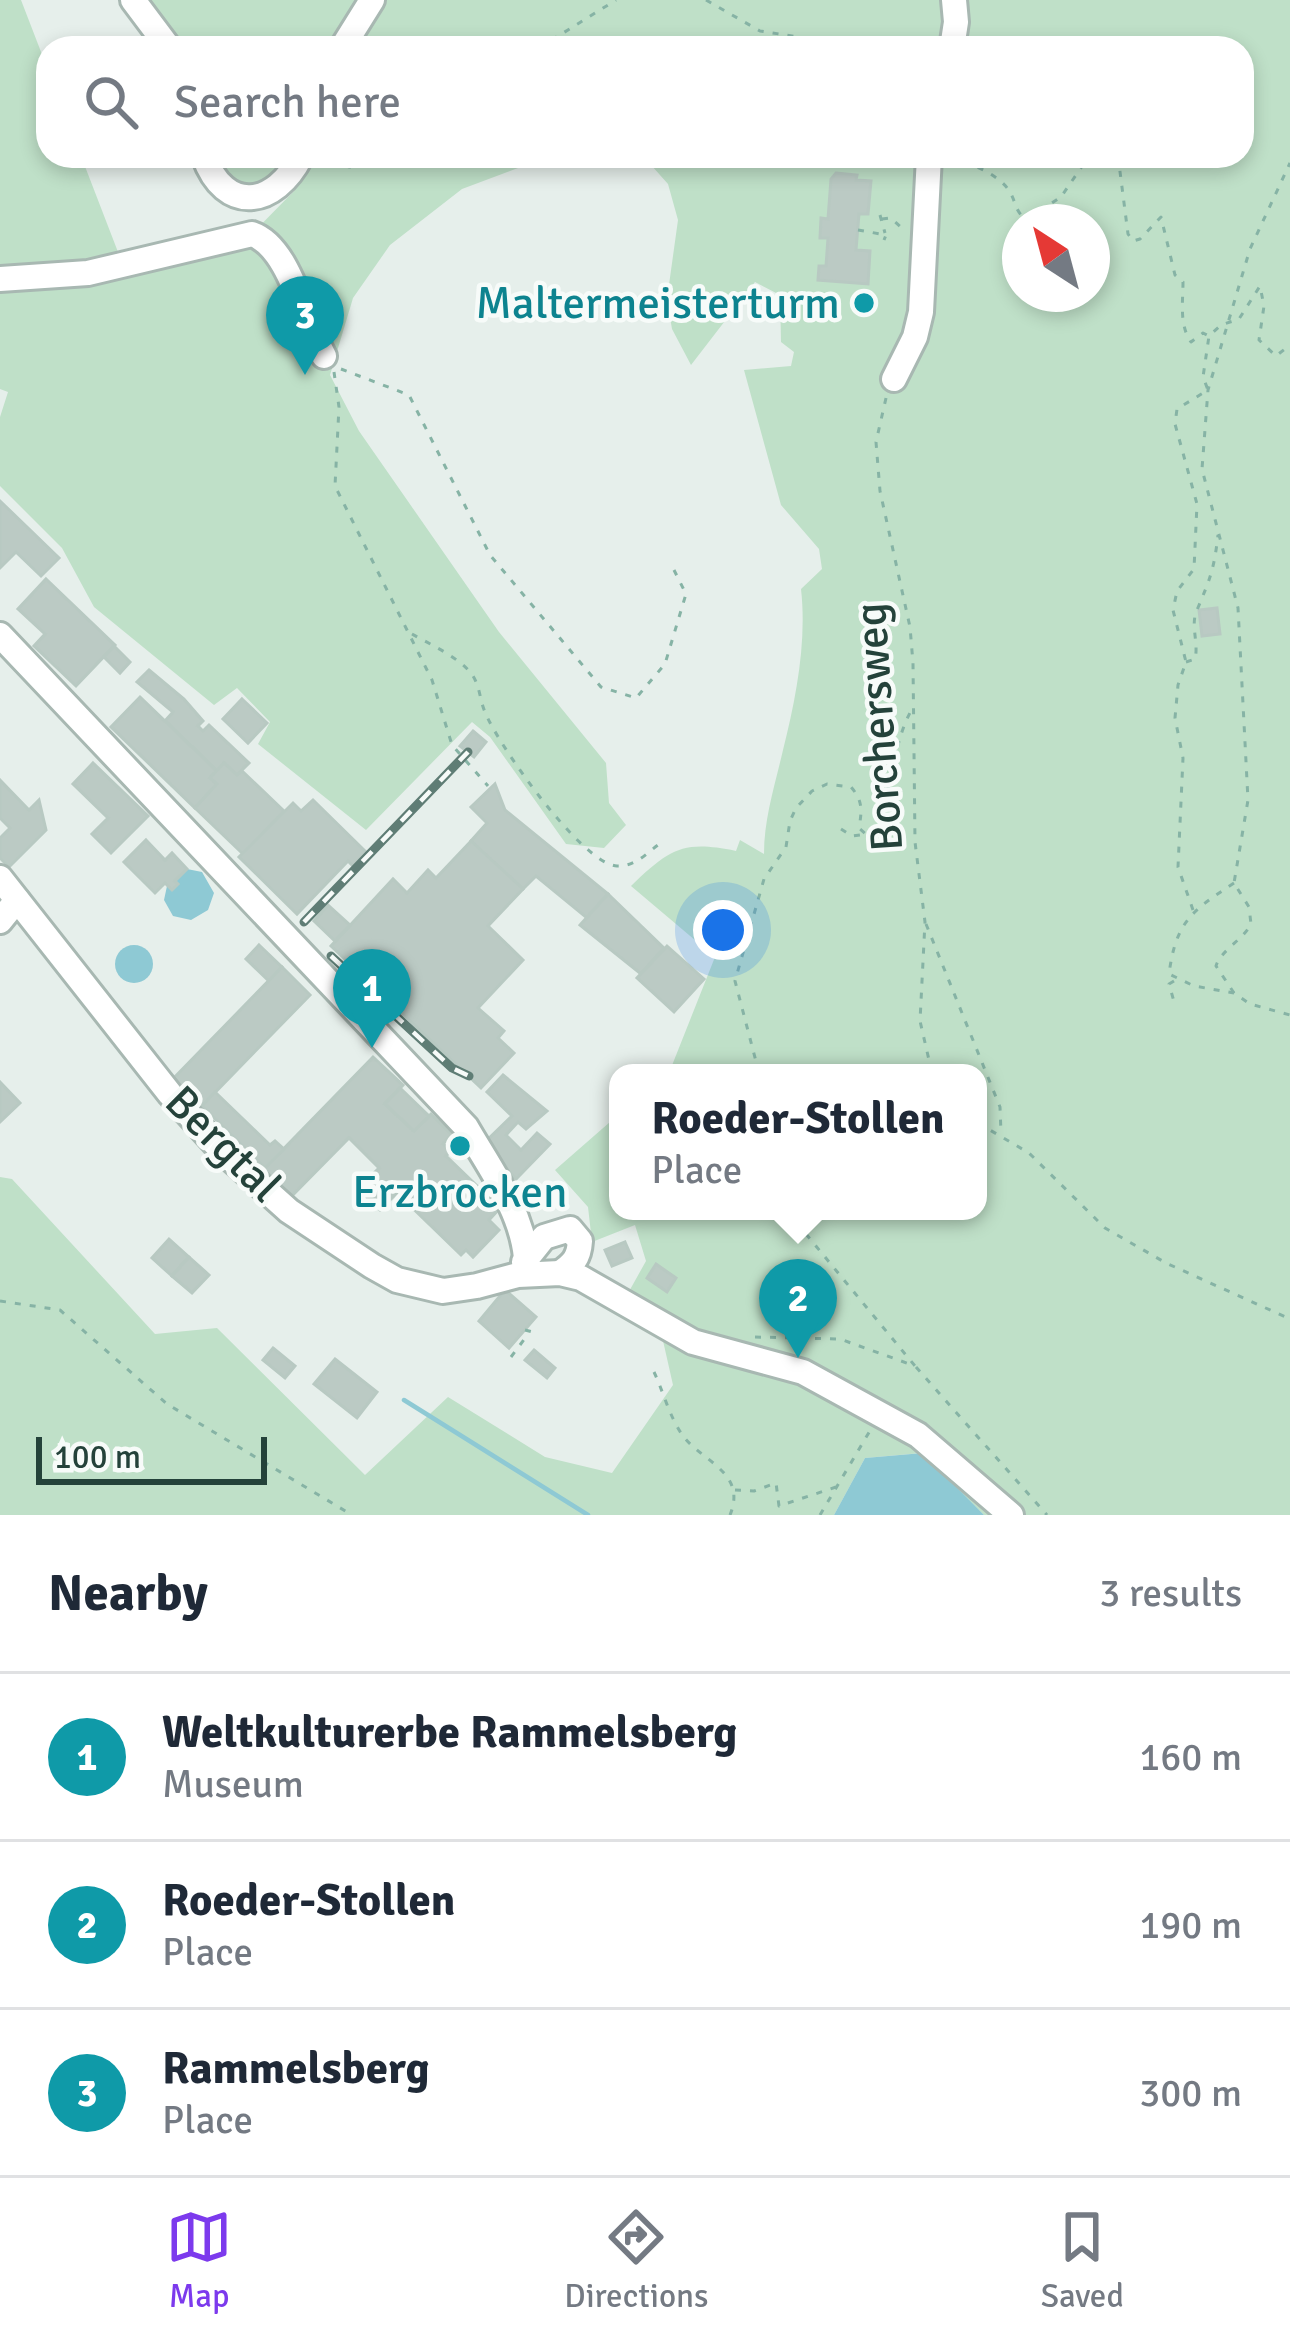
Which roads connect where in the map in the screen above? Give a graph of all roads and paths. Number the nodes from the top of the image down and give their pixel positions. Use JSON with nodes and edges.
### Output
{"nodes":[{"id":1,"x":133,"y":0,"type":"edge"},
{"id":2,"x":372,"y":0,"type":"edge"},
{"id":3,"x":616,"y":0,"type":"edge"},
{"id":4,"x":706,"y":0,"type":"edge"},
{"id":5,"x":954,"y":0,"type":"edge"},
{"id":6,"x":160,"y":36,"type":"edge"},
{"id":7,"x":350,"y":36,"type":"edge"},
{"id":8,"x":558,"y":36,"type":"edge"},
{"id":9,"x":792,"y":36,"type":"edge"},
{"id":10,"x":954,"y":36,"type":"edge"},
{"id":11,"x":1290,"y":163,"type":"edge"},
{"id":12,"x":208,"y":168,"type":"edge"},
{"id":13,"x":293,"y":168,"type":"edge"},
{"id":14,"x":928,"y":168,"type":"edge"},
{"id":15,"x":974,"y":168,"type":"edge"},
{"id":16,"x":1081,"y":168,"type":"edge"},
{"id":17,"x":1119,"y":168,"type":"edge"},
{"id":18,"x":244,"y":199,"type":"junction"},
{"id":19,"x":894,"y":219,"type":"junction"},
{"id":20,"x":858,"y":230,"type":"dead end"},
{"id":21,"x":252,"y":234,"type":"junction"},
{"id":22,"x":913,"y":235,"type":"dead end"},
{"id":23,"x":885,"y":237,"type":"junction"},
{"id":24,"x":0,"y":279,"type":"edge"},
{"id":25,"x":1231,"y":320,"type":"junction"},
{"id":26,"x":1209,"y":336,"type":"junction"},
{"id":27,"x":1290,"y":345,"type":"edge"},
{"id":28,"x":324,"y":356,"type":"dead end"},
{"id":29,"x":894,"y":379,"type":"joint"},
{"id":30,"x":1208,"y":390,"type":"junction"},
{"id":31,"x":1218,"y":533,"type":"junction"},
{"id":32,"x":674,"y":570,"type":"dead end"},
{"id":33,"x":410,"y":633,"type":"junction"},
{"id":34,"x":0,"y":635,"type":"edge"},
{"id":35,"x":1186,"y":662,"type":"junction"},
{"id":36,"x":912,"y":708,"type":"junction"},
{"id":37,"x":488,"y":786,"type":"dead end"},
{"id":38,"x":841,"y":830,"type":"dead end"},
{"id":39,"x":861,"y":834,"type":"junction"},
{"id":40,"x":658,"y":845,"type":"dead end"},
{"id":41,"x":0,"y":878,"type":"edge"},
{"id":42,"x":1234,"y":883,"type":"junction"},
{"id":43,"x":17,"y":900,"type":"junction"},
{"id":44,"x":1193,"y":910,"type":"junction"},
{"id":45,"x":0,"y":921,"type":"edge"},
{"id":46,"x":925,"y":922,"type":"junction"},
{"id":47,"x":1175,"y":980,"type":"junction"},
{"id":48,"x":1234,"y":993,"type":"junction"},
{"id":49,"x":1175,"y":1005,"type":"dead end"},
{"id":50,"x":1290,"y":1015,"type":"edge"},
{"id":51,"x":757,"y":1064,"type":"edge"},
{"id":52,"x":930,"y":1064,"type":"edge"},
{"id":53,"x":983,"y":1064,"type":"edge"},
{"id":54,"x":987,"y":1073,"type":"edge"},
{"id":55,"x":987,"y":1128,"type":"edge"},
{"id":56,"x":1001,"y":1136,"type":"junction"},
{"id":57,"x":794,"y":1220,"type":"edge"},
{"id":58,"x":522,"y":1266,"type":"junction"},
{"id":59,"x":560,"y":1273,"type":"junction"},
{"id":60,"x":0,"y":1301,"type":"edge"},
{"id":61,"x":1290,"y":1319,"type":"edge"},
{"id":62,"x":537,"y":1334,"type":"dead end"},
{"id":63,"x":742,"y":1337,"type":"dead end"},
{"id":64,"x":511,"y":1357,"type":"dead end"},
{"id":65,"x":914,"y":1366,"type":"junction"},
{"id":66,"x":654,"y":1372,"type":"dead end"},
{"id":67,"x":883,"y":1417,"type":"junction"},
{"id":68,"x":836,"y":1487,"type":"junction"},
{"id":69,"x":734,"y":1490,"type":"junction"},
{"id":70,"x":352,"y":1515,"type":"edge"},
{"id":71,"x":730,"y":1515,"type":"edge"},
{"id":72,"x":820,"y":1515,"type":"edge"},
{"id":73,"x":1010,"y":1515,"type":"edge"},
{"id":74,"x":1047,"y":1515,"type":"edge"}],
"edges":[{"from":1,"to":6,"type":"street"},
{"from":2,"to":7,"type":"street"},
{"from":3,"to":8,"type":"path"},
{"from":4,"to":9,"type":"path"},
{"from":5,"to":10,"type":"street"},
{"from":11,"to":25,"type":"path"},
{"from":12,"to":18,"type":"street"},
{"from":13,"to":18,"type":"street"},
{"from":14,"to":29,"type":"street"},
{"from":15,"to":16,"type":"path"},
{"from":17,"to":26,"type":"path"},
{"from":18,"to":21,"type":"street"},
{"from":19,"to":22,"type":"path"},
{"from":19,"to":23,"type":"path"},
{"from":19,"to":23,"type":"path"},
{"from":20,"to":23,"type":"path"},
{"from":21,"to":24,"type":"street"},
{"from":21,"to":28,"type":"street"},
{"from":25,"to":26,"type":"path"},
{"from":25,"to":27,"type":"path"},
{"from":25,"to":30,"type":"path"},
{"from":26,"to":30,"type":"path"},
{"from":29,"to":36,"type":"path","name":"Borchersweg"},
{"from":30,"to":31,"type":"path"},
{"from":30,"to":35,"type":"path"},
{"from":31,"to":35,"type":"path"},
{"from":31,"to":42,"type":"path"},
{"from":32,"to":33,"type":"path"},
{"from":33,"to":37,"type":"path"},
{"from":33,"to":40,"type":"path"},
{"from":34,"to":58,"type":"street"},
{"from":35,"to":44,"type":"path"},
{"from":36,"to":39,"type":"path"},
{"from":36,"to":46,"type":"path","name":"Borchersweg"},
{"from":38,"to":39,"type":"path"},
{"from":39,"to":51,"type":"path"},
{"from":41,"to":43,"type":"street","name":"Bergtal"},
{"from":42,"to":44,"type":"path"},
{"from":42,"to":48,"type":"path"},
{"from":43,"to":45,"type":"street"},
{"from":43,"to":58,"type":"street","name":"Bergtal"},
{"from":44,"to":47,"type":"path"},
{"from":46,"to":52,"type":"path","name":"Borchersweg"},
{"from":46,"to":53,"type":"path"},
{"from":47,"to":48,"type":"path"},
{"from":47,"to":49,"type":"path"},
{"from":48,"to":50,"type":"path"},
{"from":54,"to":56,"type":"path"},
{"from":55,"to":56,"type":"path"},
{"from":56,"to":61,"type":"path"},
{"from":57,"to":65,"type":"path"},
{"from":58,"to":59,"type":"street","name":"Bergtal"},
{"from":58,"to":59,"type":"street"},
{"from":59,"to":67,"type":"street","name":"Bergtal"},
{"from":60,"to":70,"type":"path"},
{"from":62,"to":64,"type":"path"},
{"from":63,"to":65,"type":"path"},
{"from":65,"to":74,"type":"path"},
{"from":66,"to":69,"type":"path"},
{"from":67,"to":68,"type":"path"},
{"from":67,"to":73,"type":"street","name":"Bergtal"},
{"from":68,"to":69,"type":"path"},
{"from":68,"to":72,"type":"path"},
{"from":69,"to":71,"type":"path"}]}
